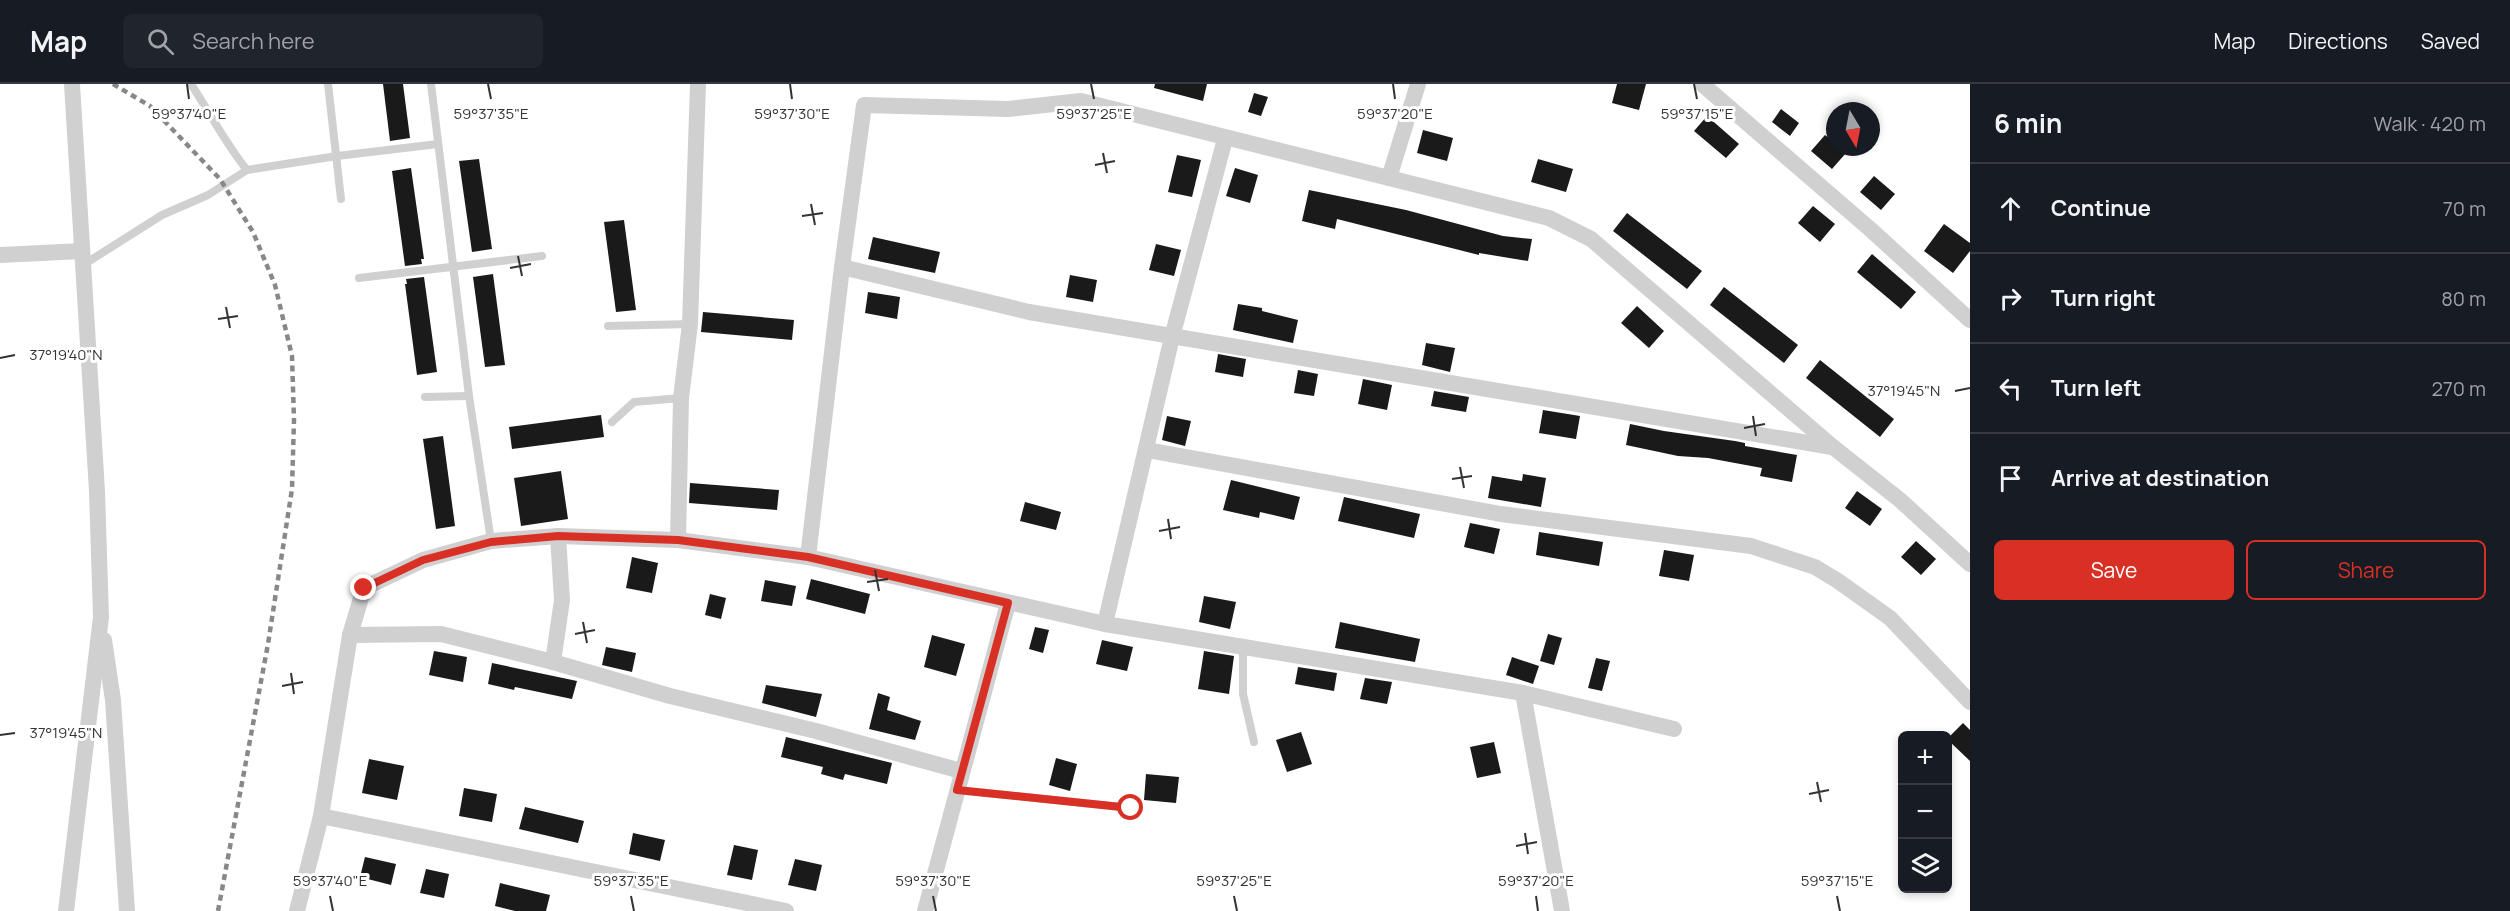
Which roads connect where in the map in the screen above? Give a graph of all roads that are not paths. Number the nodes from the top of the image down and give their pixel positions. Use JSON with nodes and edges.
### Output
{"nodes":[{"id":1,"x":72,"y":84,"type":"edge"},
{"id":2,"x":191,"y":84,"type":"edge"},
{"id":3,"x":328,"y":84,"type":"edge"},
{"id":4,"x":431,"y":84,"type":"edge"},
{"id":5,"x":698,"y":84,"type":"edge"},
{"id":6,"x":1418,"y":84,"type":"edge"},
{"id":7,"x":1702,"y":84,"type":"edge"},
{"id":8,"x":1225,"y":139,"type":"junction"},
{"id":9,"x":438,"y":144,"type":"junction"},
{"id":10,"x":337,"y":156,"type":"junction"},
{"id":11,"x":247,"y":170,"type":"junction"},
{"id":12,"x":1389,"y":178,"type":"junction"},
{"id":13,"x":341,"y":199,"type":"dead end"},
{"id":14,"x":0,"y":255,"type":"edge"},
{"id":15,"x":542,"y":255,"type":"dead end"},
{"id":16,"x":82,"y":258,"type":"junction"},
{"id":17,"x":453,"y":266,"type":"junction"},
{"id":18,"x":842,"y":267,"type":"junction"},
{"id":19,"x":359,"y":278,"type":"dead end"},
{"id":20,"x":1970,"y":320,"type":"edge"},
{"id":21,"x":690,"y":324,"type":"junction"},
{"id":22,"x":608,"y":326,"type":"dead end"},
{"id":23,"x":1173,"y":337,"type":"junction"},
{"id":24,"x":469,"y":396,"type":"junction"},
{"id":25,"x":425,"y":397,"type":"dead end"},
{"id":26,"x":681,"y":398,"type":"junction"},
{"id":27,"x":612,"y":422,"type":"dead end"},
{"id":28,"x":1833,"y":447,"type":"junction"},
{"id":29,"x":1147,"y":450,"type":"junction"},
{"id":30,"x":558,"y":536,"type":"junction"},
{"id":31,"x":678,"y":540,"type":"junction"},
{"id":32,"x":491,"y":542,"type":"junction"},
{"id":33,"x":808,"y":557,"type":"junction"},
{"id":34,"x":1970,"y":564,"type":"edge"},
{"id":35,"x":1008,"y":603,"type":"junction"},
{"id":36,"x":101,"y":617,"type":"junction"},
{"id":37,"x":1105,"y":624,"type":"junction"},
{"id":38,"x":350,"y":635,"type":"junction"},
{"id":39,"x":1243,"y":645,"type":"junction"},
{"id":40,"x":553,"y":662,"type":"junction"},
{"id":41,"x":1523,"y":693,"type":"junction"},
{"id":42,"x":1970,"y":702,"type":"edge"},
{"id":43,"x":1674,"y":729,"type":"dead end"},
{"id":44,"x":1254,"y":742,"type":"dead end"},
{"id":45,"x":962,"y":771,"type":"junction"},
{"id":46,"x":957,"y":790,"type":"junction"},
{"id":47,"x":1131,"y":808,"type":"dead end"},
{"id":48,"x":321,"y":816,"type":"junction"},
{"id":49,"x":66,"y":911,"type":"edge"},
{"id":50,"x":127,"y":911,"type":"edge"},
{"id":51,"x":297,"y":911,"type":"edge"},
{"id":52,"x":786,"y":911,"type":"edge"},
{"id":53,"x":926,"y":911,"type":"edge"},
{"id":54,"x":1562,"y":911,"type":"edge"}],
"edges":[{"from":1,"to":16,"type":"street"},
{"from":2,"to":11,"type":"lane"},
{"from":3,"to":10,"type":"lane"},
{"from":4,"to":9,"type":"lane"},
{"from":5,"to":21,"type":"street"},
{"from":6,"to":12,"type":"street"},
{"from":7,"to":20,"type":"street"},
{"from":8,"to":12,"type":"street"},
{"from":8,"to":18,"type":"street"},
{"from":8,"to":23,"type":"street"},
{"from":9,"to":10,"type":"lane"},
{"from":9,"to":17,"type":"lane"},
{"from":10,"to":11,"type":"lane"},
{"from":10,"to":13,"type":"lane"},
{"from":11,"to":16,"type":"lane"},
{"from":12,"to":28,"type":"street"},
{"from":14,"to":16,"type":"street"},
{"from":15,"to":17,"type":"lane"},
{"from":16,"to":36,"type":"street"},
{"from":17,"to":19,"type":"lane"},
{"from":17,"to":24,"type":"lane"},
{"from":18,"to":23,"type":"street"},
{"from":18,"to":33,"type":"street"},
{"from":21,"to":22,"type":"lane"},
{"from":21,"to":26,"type":"street"},
{"from":23,"to":28,"type":"street"},
{"from":23,"to":29,"type":"street"},
{"from":24,"to":25,"type":"lane"},
{"from":24,"to":32,"type":"lane"},
{"from":26,"to":27,"type":"lane"},
{"from":26,"to":31,"type":"street"},
{"from":28,"to":34,"type":"street"},
{"from":29,"to":37,"type":"street"},
{"from":29,"to":42,"type":"street"},
{"from":30,"to":31,"type":"street"},
{"from":30,"to":32,"type":"street"},
{"from":30,"to":40,"type":"street"},
{"from":31,"to":33,"type":"street"},
{"from":32,"to":38,"type":"street"},
{"from":33,"to":35,"type":"street"},
{"from":35,"to":37,"type":"street"},
{"from":35,"to":45,"type":"street"},
{"from":36,"to":49,"type":"street"},
{"from":36,"to":50,"type":"street"},
{"from":37,"to":39,"type":"street"},
{"from":38,"to":40,"type":"street"},
{"from":38,"to":48,"type":"street"},
{"from":39,"to":41,"type":"street"},
{"from":39,"to":44,"type":"lane"},
{"from":40,"to":45,"type":"street"},
{"from":41,"to":43,"type":"street"},
{"from":41,"to":54,"type":"street"},
{"from":45,"to":46,"type":"street"},
{"from":46,"to":47,"type":"lane"},
{"from":46,"to":53,"type":"street"},
{"from":48,"to":51,"type":"street"},
{"from":48,"to":52,"type":"street"}]}
